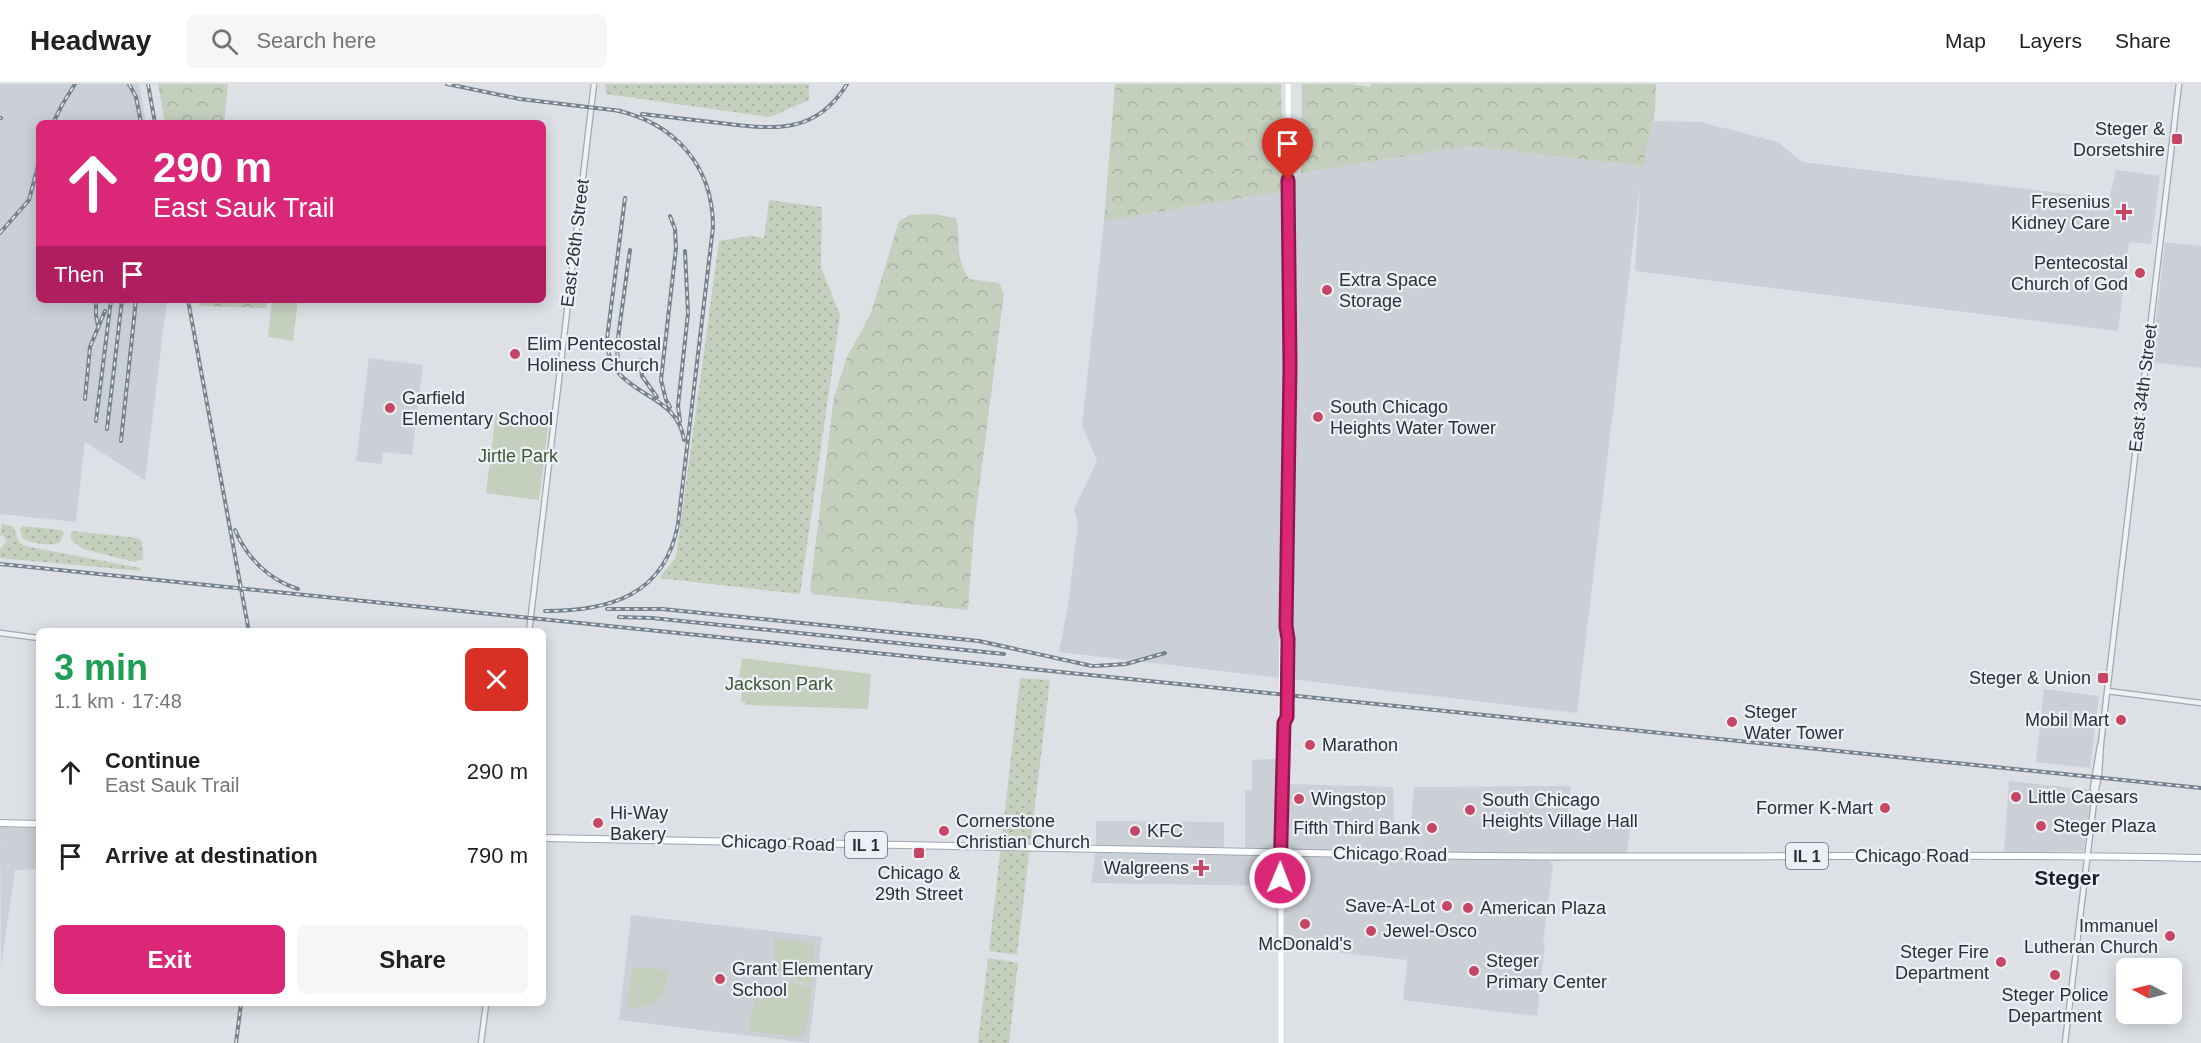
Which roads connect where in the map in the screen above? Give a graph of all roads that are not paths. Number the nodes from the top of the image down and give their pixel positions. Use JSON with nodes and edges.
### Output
{"nodes":[{"id":1,"x":594,"y":84,"type":"edge"},
{"id":2,"x":1288,"y":84,"type":"edge"},
{"id":3,"x":2179,"y":84,"type":"edge"},
{"id":4,"x":530,"y":628,"type":"edge"},
{"id":5,"x":0,"y":633,"type":"edge"},
{"id":6,"x":36,"y":638,"type":"edge"},
{"id":7,"x":2107,"y":691,"type":"junction"},
{"id":8,"x":2201,"y":703,"type":"edge"},
{"id":9,"x":0,"y":823,"type":"edge"},
{"id":10,"x":36,"y":824,"type":"edge"},
{"id":11,"x":546,"y":838,"type":"edge"},
{"id":12,"x":1281,"y":852,"type":"junction"},
{"id":13,"x":2087,"y":856,"type":"junction"},
{"id":14,"x":2201,"y":858,"type":"edge"},
{"id":15,"x":486,"y":1006,"type":"edge"},
{"id":16,"x":481,"y":1043,"type":"edge"},
{"id":17,"x":1281,"y":1043,"type":"edge"},
{"id":18,"x":2065,"y":1043,"type":"edge"}],
"edges":[{"from":1,"to":4,"type":"street","name":"East 26th Street"},
{"from":2,"to":12,"type":"main road"},
{"from":3,"to":7,"type":"street","name":"East 34th Street"},
{"from":5,"to":6,"type":"street"},
{"from":7,"to":8,"type":"street"},
{"from":7,"to":13,"type":"street","name":"East 34th Street"},
{"from":9,"to":10,"type":"main road"},
{"from":11,"to":12,"type":"main road","name":"Chicago Road","number":"IL 1"},
{"from":12,"to":13,"type":"main road","name":"Chicago Road","number":"IL 1"},
{"from":12,"to":17,"type":"main road"},
{"from":13,"to":14,"type":"main road","name":"Chicago Road","number":"IL 1"},
{"from":13,"to":18,"type":"street","name":"East 34th Street"},
{"from":15,"to":16,"type":"street"}]}
